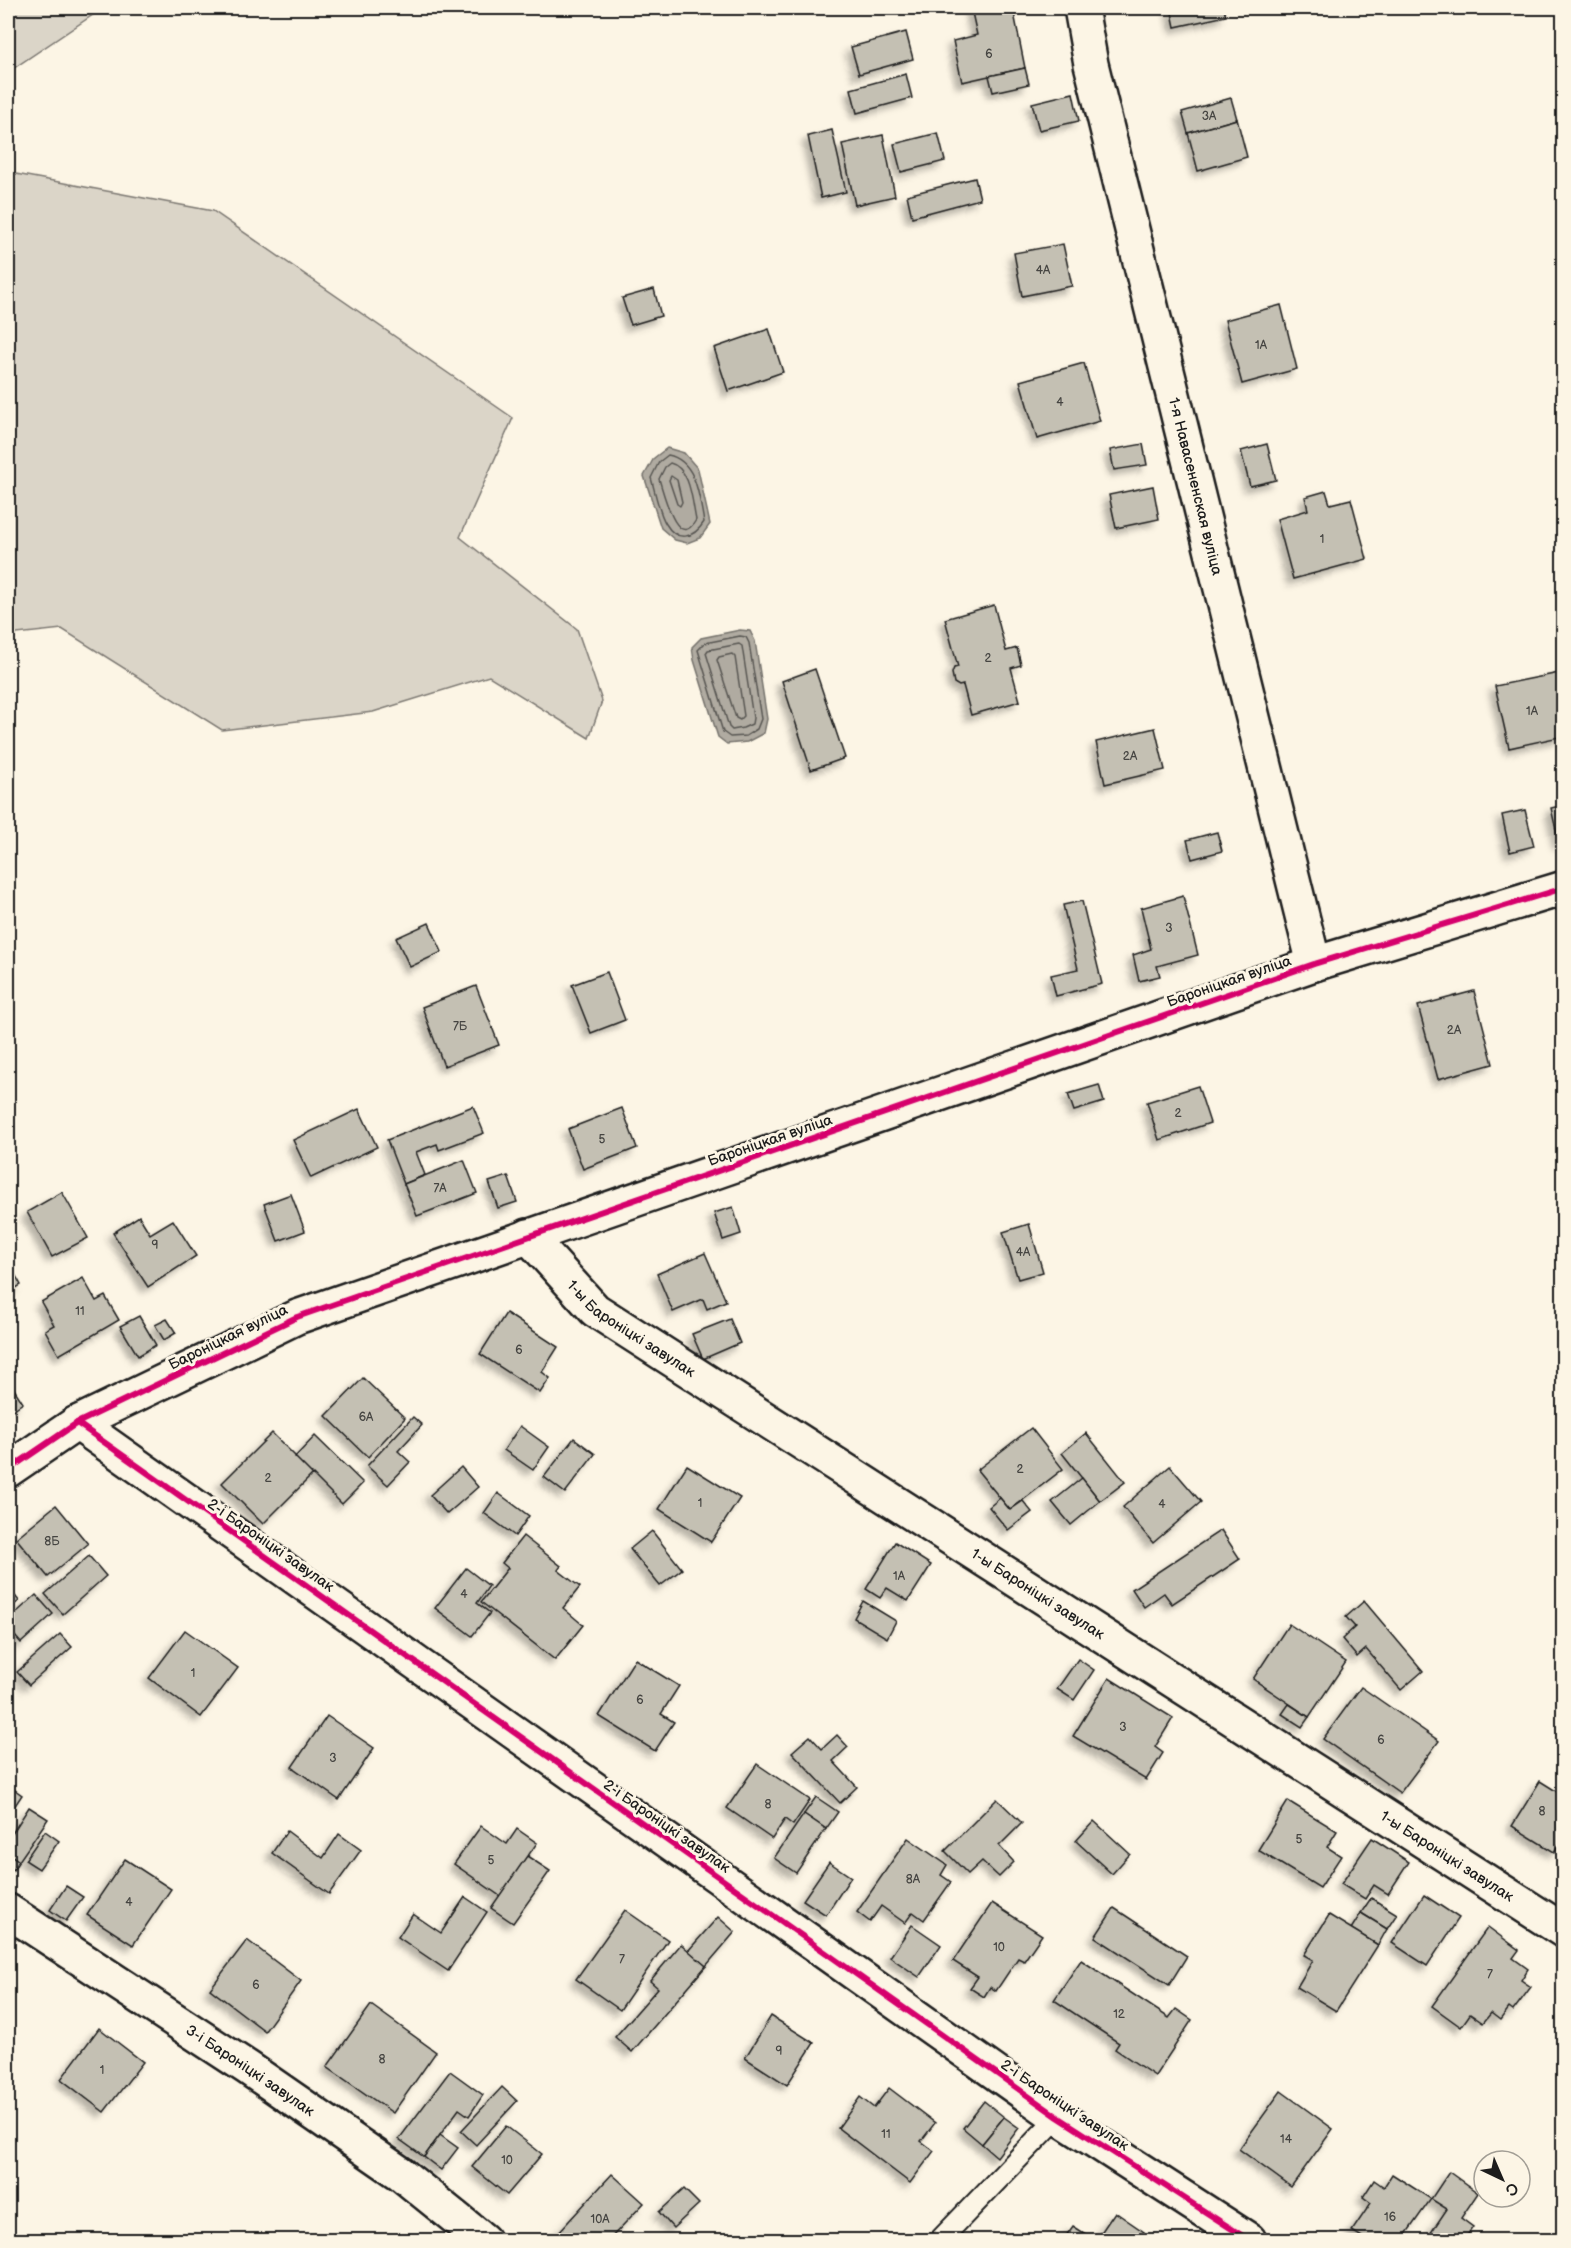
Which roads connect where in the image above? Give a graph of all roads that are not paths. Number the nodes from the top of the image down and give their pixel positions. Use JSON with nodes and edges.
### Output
{"nodes":[{"id":1,"x":1081,"y":8,"type":"edge"},
{"id":2,"x":1563,"y":888,"type":"edge"},
{"id":3,"x":1314,"y":964,"type":"junction"},
{"id":4,"x":528,"y":1236,"type":"junction"},
{"id":5,"x":77,"y":1423,"type":"junction"},
{"id":6,"x":8,"y":1470,"type":"edge"},
{"id":7,"x":8,"y":1911,"type":"edge"},
{"id":8,"x":1563,"y":1931,"type":"edge"},
{"id":9,"x":1058,"y":2117,"type":"junction"},
{"id":10,"x":483,"y":2241,"type":"edge"},
{"id":11,"x":940,"y":2241,"type":"edge"},
{"id":12,"x":1249,"y":2241,"type":"edge"}],
"edges":[{"from":1,"to":3,"type":"street","name":"1-я Навасененская вуліца"},
{"from":2,"to":3,"type":"street","name":"Бароніцкая вуліца"},
{"from":3,"to":4,"type":"street","name":"Бароніцкая вуліца"},
{"from":4,"to":5,"type":"street","name":"Бароніцкая вуліца"},
{"from":4,"to":8,"type":"street","name":"1-ы Бароніцкі завулак"},
{"from":5,"to":6,"type":"street","name":"Бароніцкая вуліца"},
{"from":5,"to":9,"type":"street","name":"2-і Бароніцкі завулак"},
{"from":7,"to":10,"type":"street","name":"3-і Бароніцкі завулак"},
{"from":9,"to":11,"type":"lane"},
{"from":9,"to":12,"type":"street","name":"2-і Бароніцкі завулак"}]}
